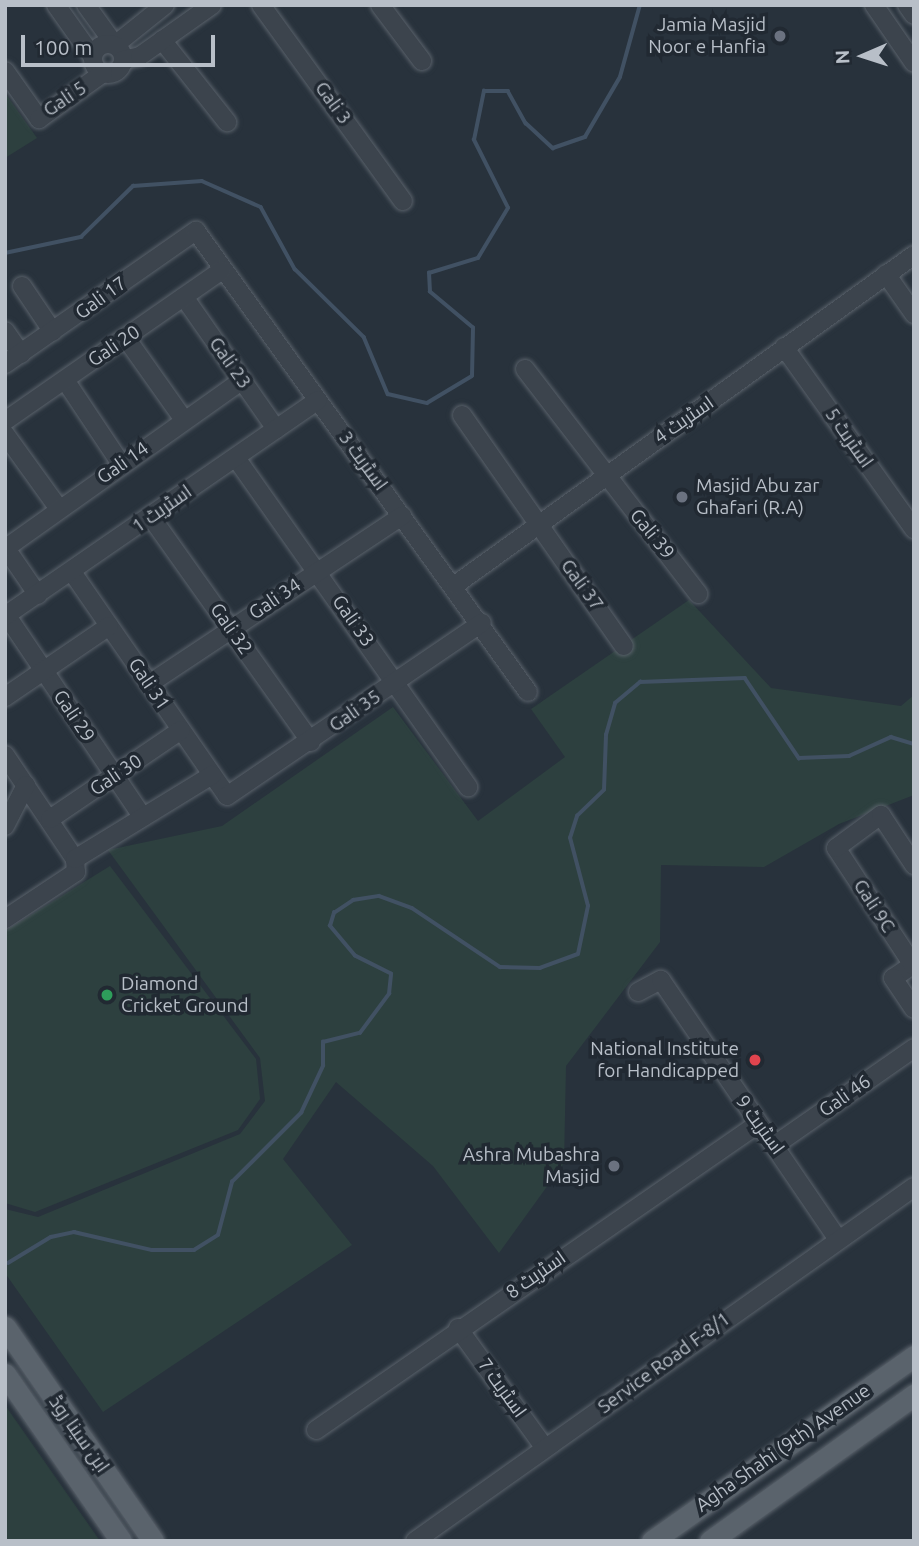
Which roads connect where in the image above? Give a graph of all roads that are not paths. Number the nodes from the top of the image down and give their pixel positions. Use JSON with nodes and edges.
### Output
{"nodes":[{"id":1,"x":57,"y":5,"type":"edge"},
{"id":2,"x":86,"y":5,"type":"edge"},
{"id":3,"x":164,"y":5,"type":"edge"},
{"id":4,"x":212,"y":5,"type":"edge"},
{"id":5,"x":261,"y":5,"type":"edge"},
{"id":6,"x":380,"y":5,"type":"edge"},
{"id":7,"x":874,"y":5,"type":"edge"},
{"id":8,"x":907,"y":5,"type":"edge"},
{"id":9,"x":914,"y":15,"type":"edge"},
{"id":10,"x":162,"y":40,"type":"junction"},
{"id":11,"x":119,"y":52,"type":"junction"},
{"id":12,"x":93,"y":57,"type":"junction"},
{"id":13,"x":422,"y":61,"type":"dead end"},
{"id":14,"x":914,"y":63,"type":"edge"},
{"id":15,"x":5,"y":71,"type":"edge"},
{"id":16,"x":103,"y":73,"type":"junction"},
{"id":17,"x":227,"y":122,"type":"dead end"},
{"id":18,"x":403,"y":201,"type":"dead end"},
{"id":19,"x":196,"y":231,"type":"joint"},
{"id":20,"x":914,"y":255,"type":"edge"},
{"id":21,"x":222,"y":270,"type":"junction"},
{"id":22,"x":886,"y":274,"type":"junction"},
{"id":23,"x":22,"y":286,"type":"dead end"},
{"id":24,"x":184,"y":297,"type":"junction"},
{"id":25,"x":914,"y":314,"type":"edge"},
{"id":26,"x":5,"y":331,"type":"edge"},
{"id":27,"x":53,"y":332,"type":"junction"},
{"id":28,"x":126,"y":338,"type":"junction"},
{"id":29,"x":783,"y":346,"type":"junction"},
{"id":30,"x":21,"y":354,"type":"junction"},
{"id":31,"x":5,"y":364,"type":"edge"},
{"id":32,"x":525,"y":369,"type":"dead end"},
{"id":33,"x":65,"y":380,"type":"junction"},
{"id":34,"x":242,"y":380,"type":"junction"},
{"id":35,"x":318,"y":400,"type":"junction"},
{"id":36,"x":462,"y":415,"type":"dead end"},
{"id":37,"x":184,"y":420,"type":"junction"},
{"id":38,"x":5,"y":421,"type":"edge"},
{"id":39,"x":276,"y":429,"type":"junction"},
{"id":40,"x":7,"y":441,"type":"edge"},
{"id":41,"x":236,"y":458,"type":"junction"},
{"id":42,"x":121,"y":464,"type":"junction"},
{"id":43,"x":605,"y":475,"type":"junction"},
{"id":44,"x":59,"y":509,"type":"junction"},
{"id":45,"x":402,"y":516,"type":"junction"},
{"id":46,"x":151,"y":517,"type":"junction"},
{"id":47,"x":538,"y":525,"type":"junction"},
{"id":48,"x":914,"y":529,"type":"edge"},
{"id":49,"x":5,"y":547,"type":"edge"},
{"id":50,"x":317,"y":571,"type":"junction"},
{"id":51,"x":72,"y":572,"type":"junction"},
{"id":52,"x":455,"y":585,"type":"junction"},
{"id":53,"x":698,"y":594,"type":"dead end"},
{"id":54,"x":38,"y":595,"type":"junction"},
{"id":55,"x":6,"y":615,"type":"edge"},
{"id":56,"x":482,"y":623,"type":"junction"},
{"id":57,"x":109,"y":626,"type":"junction"},
{"id":58,"x":231,"y":629,"type":"junction"},
{"id":59,"x":624,"y":646,"type":"dead end"},
{"id":60,"x":44,"y":671,"type":"junction"},
{"id":61,"x":396,"y":682,"type":"junction"},
{"id":62,"x":149,"y":684,"type":"junction"},
{"id":63,"x":528,"y":692,"type":"dead end"},
{"id":64,"x":5,"y":697,"type":"edge"},
{"id":65,"x":181,"y":730,"type":"junction"},
{"id":66,"x":311,"y":742,"type":"junction"},
{"id":67,"x":5,"y":755,"type":"edge"},
{"id":68,"x":212,"y":775,"type":"junction"},
{"id":69,"x":115,"y":776,"type":"junction"},
{"id":70,"x":26,"y":785,"type":"junction"},
{"id":71,"x":468,"y":787,"type":"dead end"},
{"id":72,"x":228,"y":796,"type":"joint"},
{"id":73,"x":142,"y":816,"type":"junction"},
{"id":74,"x":50,"y":819,"type":"junction"},
{"id":75,"x":5,"y":826,"type":"edge"},
{"id":76,"x":908,"y":844,"type":"edge"},
{"id":77,"x":75,"y":859,"type":"junction"},
{"id":78,"x":914,"y":865,"type":"edge"},
{"id":79,"x":5,"y":919,"type":"edge"},
{"id":80,"x":913,"y":965,"type":"edge"},
{"id":81,"x":638,"y":992,"type":"dead end"},
{"id":82,"x":914,"y":1009,"type":"edge"},
{"id":83,"x":914,"y":1048,"type":"edge"},
{"id":84,"x":758,"y":1124,"type":"junction"},
{"id":85,"x":775,"y":1145,"type":"junction"},
{"id":86,"x":914,"y":1187,"type":"edge"},
{"id":87,"x":838,"y":1240,"type":"junction"},
{"id":88,"x":5,"y":1327,"type":"edge"},
{"id":89,"x":458,"y":1328,"type":"junction"},
{"id":90,"x":914,"y":1356,"type":"edge"},
{"id":91,"x":5,"y":1374,"type":"edge"},
{"id":92,"x":914,"y":1395,"type":"edge"},
{"id":93,"x":825,"y":1419,"type":"junction"},
{"id":94,"x":316,"y":1430,"type":"dead end"},
{"id":95,"x":841,"y":1447,"type":"junction"},
{"id":96,"x":545,"y":1448,"type":"junction"},
{"id":97,"x":121,"y":1541,"type":"edge"},
{"id":98,"x":153,"y":1541,"type":"edge"},
{"id":99,"x":415,"y":1541,"type":"edge"},
{"id":100,"x":652,"y":1541,"type":"edge"},
{"id":101,"x":709,"y":1541,"type":"edge"}],
"edges":[{"from":1,"to":12,"type":"street"},
{"from":2,"to":11,"type":"street"},
{"from":3,"to":11,"type":"street"},
{"from":4,"to":10,"type":"street"},
{"from":5,"to":18,"type":"street","name":"Gali 3"},
{"from":6,"to":13,"type":"street"},
{"from":7,"to":14,"type":"street"},
{"from":8,"to":9,"type":"street"},
{"from":10,"to":11,"type":"street"},
{"from":10,"to":17,"type":"street"},
{"from":11,"to":12,"type":"street"},
{"from":11,"to":16,"type":"street"},
{"from":12,"to":16,"type":"street"},
{"from":15,"to":16,"type":"street","name":"Gali 5"},
{"from":19,"to":21,"type":"street","name":"اسٹریٹ 3"},
{"from":19,"to":27,"type":"street","name":"Gali 17"},
{"from":20,"to":22,"type":"street","name":"اسٹریٹ 4"},
{"from":21,"to":24,"type":"street","name":"Gali 20"},
{"from":21,"to":35,"type":"street","name":"اسٹریٹ 3"},
{"from":22,"to":25,"type":"street"},
{"from":22,"to":29,"type":"street","name":"اسٹریٹ 4"},
{"from":23,"to":27,"type":"street"},
{"from":24,"to":28,"type":"street","name":"Gali 20"},
{"from":24,"to":34,"type":"street","name":"Gali 23"},
{"from":26,"to":30,"type":"street"},
{"from":27,"to":30,"type":"street","name":"Gali 17"},
{"from":28,"to":33,"type":"street","name":"Gali 20"},
{"from":28,"to":37,"type":"street"},
{"from":29,"to":43,"type":"street","name":"اسٹریٹ 4"},
{"from":29,"to":48,"type":"street","name":"اسٹریٹ 5"},
{"from":30,"to":31,"type":"street","name":"Gali 17"},
{"from":32,"to":43,"type":"street","name":"Gali 39"},
{"from":33,"to":38,"type":"street","name":"Gali 20"},
{"from":33,"to":42,"type":"street"},
{"from":34,"to":37,"type":"street","name":"Gali 14"},
{"from":34,"to":39,"type":"street","name":"Gali 23"},
{"from":35,"to":39,"type":"street","name":"اسٹریٹ 1"},
{"from":35,"to":45,"type":"street","name":"اسٹریٹ 3"},
{"from":36,"to":47,"type":"street","name":"Gali 37"},
{"from":37,"to":42,"type":"street","name":"Gali 14"},
{"from":39,"to":41,"type":"street","name":"اسٹریٹ 1"},
{"from":40,"to":44,"type":"street"},
{"from":41,"to":46,"type":"street","name":"اسٹریٹ 1"},
{"from":41,"to":50,"type":"street","name":"Gali 33"},
{"from":42,"to":44,"type":"street","name":"Gali 14"},
{"from":43,"to":47,"type":"street","name":"اسٹریٹ 4"},
{"from":43,"to":53,"type":"street","name":"Gali 39"},
{"from":44,"to":49,"type":"street","name":"Gali 14"},
{"from":45,"to":50,"type":"street","name":"Gali 34"},
{"from":45,"to":52,"type":"street","name":"اسٹریٹ 3"},
{"from":46,"to":51,"type":"street","name":"اسٹریٹ 1"},
{"from":46,"to":58,"type":"street","name":"Gali 32"},
{"from":47,"to":52,"type":"street","name":"اسٹریٹ 4"},
{"from":47,"to":59,"type":"street","name":"Gali 37"},
{"from":49,"to":54,"type":"street"},
{"from":50,"to":58,"type":"street","name":"Gali 34"},
{"from":50,"to":61,"type":"street","name":"Gali 33"},
{"from":51,"to":54,"type":"street","name":"اسٹریٹ 1"},
{"from":51,"to":57,"type":"street","name":"Gali 31"},
{"from":52,"to":56,"type":"street","name":"اسٹریٹ 3"},
{"from":54,"to":55,"type":"street","name":"اسٹریٹ 1"},
{"from":55,"to":60,"type":"street","name":"Gali 29"},
{"from":56,"to":61,"type":"street","name":"Gali 35"},
{"from":56,"to":63,"type":"street","name":"اسٹریٹ 3"},
{"from":57,"to":60,"type":"street"},
{"from":57,"to":62,"type":"street","name":"Gali 31"},
{"from":58,"to":62,"type":"street","name":"Gali 34"},
{"from":58,"to":66,"type":"street","name":"Gali 32"},
{"from":60,"to":64,"type":"street"},
{"from":60,"to":69,"type":"street","name":"Gali 29"},
{"from":61,"to":66,"type":"street","name":"Gali 35"},
{"from":61,"to":71,"type":"street","name":"Gali 33"},
{"from":62,"to":65,"type":"street","name":"Gali 31"},
{"from":65,"to":68,"type":"street","name":"Gali 31"},
{"from":65,"to":69,"type":"street","name":"Gali 30"},
{"from":66,"to":72,"type":"street","name":"Gali 35"},
{"from":67,"to":70,"type":"street"},
{"from":68,"to":72,"type":"street","name":"Gali 31"},
{"from":68,"to":73,"type":"street"},
{"from":69,"to":73,"type":"street","name":"Gali 29"},
{"from":69,"to":74,"type":"street","name":"Gali 30"},
{"from":70,"to":74,"type":"street"},
{"from":70,"to":75,"type":"street"},
{"from":73,"to":77,"type":"street"},
{"from":74,"to":77,"type":"street"},
{"from":76,"to":78,"type":"street"},
{"from":76,"to":80,"type":"street","name":"Gali 9C"},
{"from":77,"to":79,"type":"street"},
{"from":80,"to":82,"type":"street"},
{"from":81,"to":84,"type":"street","name":"اسٹریٹ 9"},
{"from":83,"to":85,"type":"street","name":"Gali 46"},
{"from":84,"to":85,"type":"street","name":"اسٹریٹ 9"},
{"from":84,"to":89,"type":"street","name":"اسٹریٹ 8"},
{"from":85,"to":87,"type":"street","name":"اسٹریٹ 9"},
{"from":86,"to":87,"type":"street","name":"Service Road F-8/1"},
{"from":87,"to":96,"type":"street","name":"Service Road F-8/1"},
{"from":88,"to":98,"type":"main road","name":"ابن سینا روڈ"},
{"from":89,"to":94,"type":"street","name":"اسٹریٹ 8"},
{"from":89,"to":96,"type":"street","name":"اسٹریٹ 7"},
{"from":90,"to":93,"type":"main road","name":"Agha Shahi (9th) Avenue"},
{"from":91,"to":97,"type":"main road","name":"ابن سینا روڈ"},
{"from":92,"to":95,"type":"main road","name":"Agha Shahi (9th) Avenue"},
{"from":93,"to":95,"type":"main road"},
{"from":93,"to":100,"type":"main road","name":"Agha Shahi (9th) Avenue"},
{"from":95,"to":101,"type":"main road","name":"Agha Shahi (9th) Avenue"},
{"from":96,"to":99,"type":"street","name":"Service Road F-8/1"}]}
